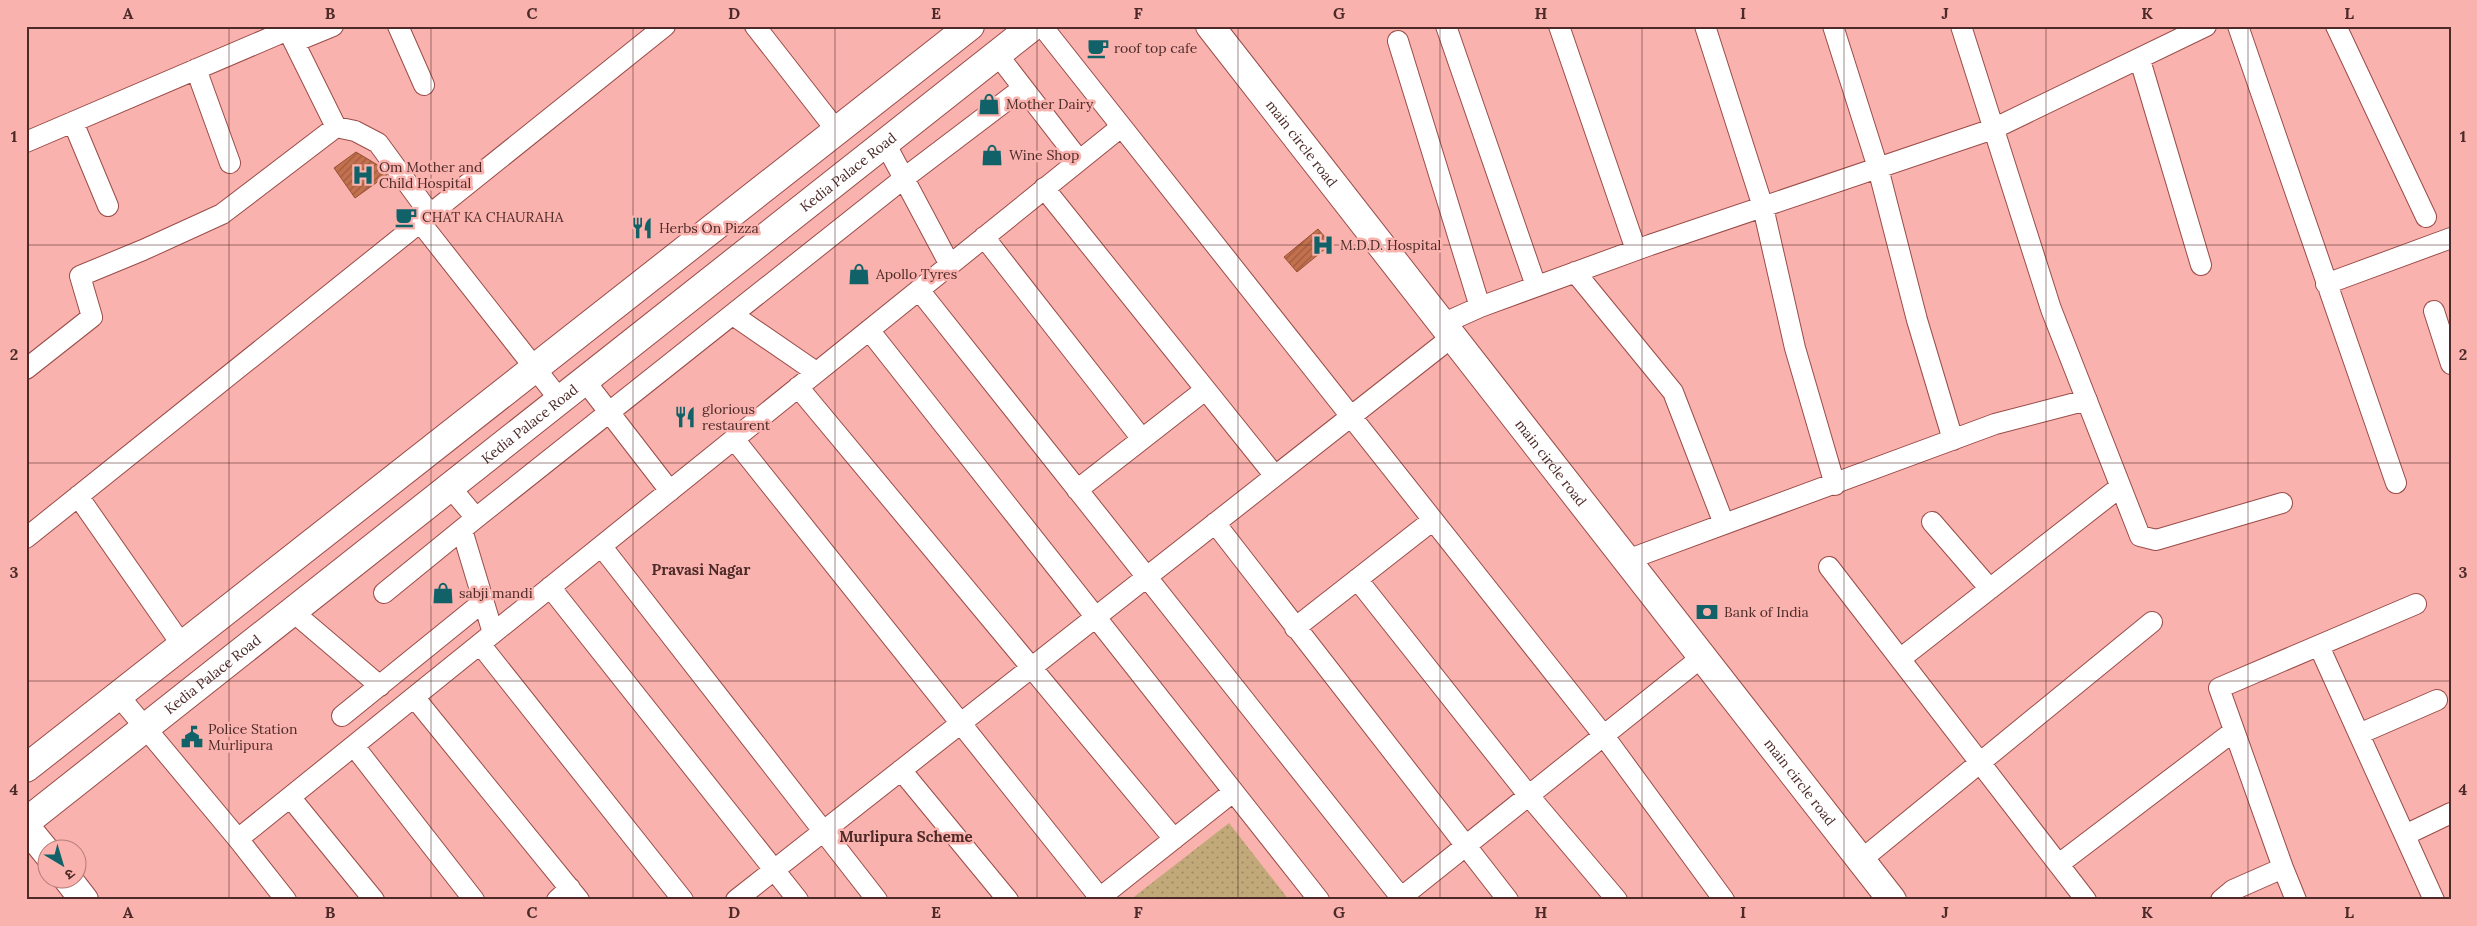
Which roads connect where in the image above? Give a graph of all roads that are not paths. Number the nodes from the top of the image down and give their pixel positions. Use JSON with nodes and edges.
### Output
{"nodes":[{"id":1,"x":333,"y":26,"type":"edge"},
{"id":2,"x":398,"y":26,"type":"edge"},
{"id":3,"x":665,"y":26,"type":"edge"},
{"id":4,"x":755,"y":26,"type":"edge"},
{"id":5,"x":970,"y":26,"type":"edge"},
{"id":6,"x":1033,"y":26,"type":"edge"},
{"id":7,"x":1042,"y":26,"type":"edge"},
{"id":8,"x":1210,"y":26,"type":"edge"},
{"id":9,"x":1446,"y":26,"type":"edge"},
{"id":10,"x":1559,"y":26,"type":"edge"},
{"id":11,"x":1705,"y":26,"type":"edge"},
{"id":12,"x":1834,"y":26,"type":"edge"},
{"id":13,"x":1960,"y":26,"type":"edge"},
{"id":14,"x":2238,"y":26,"type":"edge"},
{"id":15,"x":2336,"y":26,"type":"edge"},
{"id":16,"x":2201,"y":27,"type":"edge"},
{"id":17,"x":290,"y":33,"type":"edge"},
{"id":18,"x":1398,"y":41,"type":"dead end"},
{"id":19,"x":997,"y":54,"type":"junction"},
{"id":20,"x":2140,"y":60,"type":"junction"},
{"id":21,"x":196,"y":69,"type":"junction"},
{"id":22,"x":424,"y":85,"type":"dead end"},
{"id":23,"x":1023,"y":88,"type":"junction"},
{"id":24,"x":73,"y":122,"type":"junction"},
{"id":25,"x":336,"y":126,"type":"junction"},
{"id":26,"x":1121,"y":126,"type":"junction"},
{"id":27,"x":1993,"y":129,"type":"junction"},
{"id":28,"x":837,"y":131,"type":"junction"},
{"id":29,"x":26,"y":142,"type":"edge"},
{"id":30,"x":886,"y":143,"type":"junction"},
{"id":31,"x":1079,"y":160,"type":"junction"},
{"id":32,"x":230,"y":163,"type":"dead end"},
{"id":33,"x":1878,"y":168,"type":"junction"},
{"id":34,"x":903,"y":179,"type":"junction"},
{"id":35,"x":1044,"y":188,"type":"junction"},
{"id":36,"x":108,"y":206,"type":"dead end"},
{"id":37,"x":1763,"y":207,"type":"junction"},
{"id":38,"x":2426,"y":217,"type":"dead end"},
{"id":39,"x":425,"y":218,"type":"junction"},
{"id":40,"x":984,"y":237,"type":"junction"},
{"id":41,"x":2451,"y":238,"type":"edge"},
{"id":42,"x":1636,"y":250,"type":"junction"},
{"id":43,"x":2201,"y":264,"type":"dead end"},
{"id":44,"x":950,"y":265,"type":"junction"},
{"id":45,"x":1575,"y":272,"type":"junction"},
{"id":46,"x":2326,"y":284,"type":"junction"},
{"id":47,"x":1536,"y":286,"type":"junction"},
{"id":48,"x":919,"y":290,"type":"junction"},
{"id":49,"x":1480,"y":307,"type":"junction"},
{"id":50,"x":2434,"y":311,"type":"dead end"},
{"id":51,"x":733,"y":315,"type":"junction"},
{"id":52,"x":869,"y":330,"type":"junction"},
{"id":53,"x":1447,"y":330,"type":"junction"},
{"id":54,"x":2451,"y":364,"type":"edge"},
{"id":55,"x":27,"y":368,"type":"edge"},
{"id":56,"x":536,"y":368,"type":"junction"},
{"id":57,"x":816,"y":372,"type":"junction"},
{"id":58,"x":585,"y":380,"type":"junction"},
{"id":59,"x":798,"y":387,"type":"junction"},
{"id":60,"x":1206,"y":390,"type":"junction"},
{"id":61,"x":560,"y":400,"type":"junction"},
{"id":62,"x":2086,"y":400,"type":"junction"},
{"id":63,"x":609,"y":412,"type":"junction"},
{"id":64,"x":1351,"y":417,"type":"junction"},
{"id":65,"x":734,"y":439,"type":"junction"},
{"id":66,"x":1142,"y":439,"type":"junction"},
{"id":67,"x":1953,"y":440,"type":"junction"},
{"id":68,"x":1275,"y":476,"type":"junction"},
{"id":69,"x":2396,"y":483,"type":"dead end"},
{"id":70,"x":1835,"y":485,"type":"junction"},
{"id":71,"x":450,"y":487,"type":"junction"},
{"id":72,"x":2120,"y":487,"type":"junction"},
{"id":73,"x":1078,"y":490,"type":"junction"},
{"id":74,"x":670,"y":491,"type":"junction"},
{"id":75,"x":78,"y":496,"type":"junction"},
{"id":76,"x":2282,"y":504,"type":"dead end"},
{"id":77,"x":1433,"y":520,"type":"junction"},
{"id":78,"x":1932,"y":522,"type":"dead end"},
{"id":79,"x":1215,"y":523,"type":"junction"},
{"id":80,"x":469,"y":524,"type":"junction"},
{"id":81,"x":1724,"y":524,"type":"junction"},
{"id":82,"x":26,"y":538,"type":"edge"},
{"id":83,"x":602,"y":547,"type":"junction"},
{"id":84,"x":1627,"y":560,"type":"junction"},
{"id":85,"x":1829,"y":566,"type":"dead end"},
{"id":86,"x":1147,"y":577,"type":"junction"},
{"id":87,"x":1357,"y":579,"type":"junction"},
{"id":88,"x":550,"y":587,"type":"junction"},
{"id":89,"x":1990,"y":589,"type":"junction"},
{"id":90,"x":384,"y":593,"type":"dead end"},
{"id":91,"x":484,"y":601,"type":"junction"},
{"id":92,"x":2416,"y":604,"type":"dead end"},
{"id":93,"x":292,"y":612,"type":"junction"},
{"id":94,"x":1096,"y":617,"type":"junction"},
{"id":95,"x":2152,"y":622,"type":"dead end"},
{"id":96,"x":1296,"y":628,"type":"junction"},
{"id":97,"x":486,"y":639,"type":"junction"},
{"id":98,"x":182,"y":645,"type":"junction"},
{"id":99,"x":2319,"y":646,"type":"junction"},
{"id":100,"x":1702,"y":657,"type":"junction"},
{"id":101,"x":1900,"y":659,"type":"junction"},
{"id":102,"x":1032,"y":667,"type":"junction"},
{"id":103,"x":380,"y":686,"type":"junction"},
{"id":104,"x":118,"y":695,"type":"junction"},
{"id":105,"x":414,"y":697,"type":"junction"},
{"id":106,"x":2437,"y":700,"type":"dead end"},
{"id":107,"x":342,"y":716,"type":"dead end"},
{"id":108,"x":962,"y":722,"type":"junction"},
{"id":109,"x":145,"y":728,"type":"junction"},
{"id":110,"x":2234,"y":731,"type":"junction"},
{"id":111,"x":2359,"y":734,"type":"junction"},
{"id":112,"x":1604,"y":736,"type":"junction"},
{"id":113,"x":354,"y":746,"type":"junction"},
{"id":114,"x":1980,"y":762,"type":"junction"},
{"id":115,"x":26,"y":768,"type":"edge"},
{"id":116,"x":901,"y":770,"type":"junction"},
{"id":117,"x":1233,"y":792,"type":"junction"},
{"id":118,"x":1529,"y":796,"type":"junction"},
{"id":119,"x":290,"y":797,"type":"junction"},
{"id":120,"x":2451,"y":813,"type":"edge"},
{"id":121,"x":26,"y":822,"type":"edge"},
{"id":122,"x":26,"y":827,"type":"edge"},
{"id":123,"x":824,"y":831,"type":"junction"},
{"id":124,"x":2405,"y":835,"type":"junction"},
{"id":125,"x":1174,"y":838,"type":"junction"},
{"id":126,"x":238,"y":839,"type":"junction"},
{"id":127,"x":38,"y":842,"type":"edge"},
{"id":128,"x":1465,"y":847,"type":"junction"},
{"id":129,"x":1861,"y":860,"type":"junction"},
{"id":130,"x":2059,"y":864,"type":"junction"},
{"id":131,"x":2283,"y":868,"type":"junction"},
{"id":132,"x":775,"y":869,"type":"junction"},
{"id":133,"x":75,"y":888,"type":"edge"},
{"id":134,"x":569,"y":896,"type":"edge"},
{"id":135,"x":1099,"y":899,"type":"edge"},
{"id":136,"x":1401,"y":899,"type":"edge"},
{"id":137,"x":84,"y":900,"type":"edge"},
{"id":138,"x":286,"y":900,"type":"edge"},
{"id":139,"x":374,"y":900,"type":"edge"},
{"id":140,"x":474,"y":900,"type":"edge"},
{"id":141,"x":683,"y":900,"type":"edge"},
{"id":142,"x":736,"y":900,"type":"edge"},
{"id":143,"x":798,"y":900,"type":"edge"},
{"id":144,"x":877,"y":900,"type":"edge"},
{"id":145,"x":1008,"y":900,"type":"edge"},
{"id":146,"x":1319,"y":900,"type":"edge"},
{"id":147,"x":1508,"y":900,"type":"edge"},
{"id":148,"x":1617,"y":900,"type":"edge"},
{"id":149,"x":1724,"y":900,"type":"edge"},
{"id":150,"x":1892,"y":900,"type":"edge"},
{"id":151,"x":2086,"y":900,"type":"edge"},
{"id":152,"x":2221,"y":900,"type":"edge"},
{"id":153,"x":2296,"y":900,"type":"edge"},
{"id":154,"x":2434,"y":900,"type":"edge"}],
"edges":[{"from":1,"to":17,"type":"street"},
{"from":2,"to":22,"type":"street"},
{"from":3,"to":39,"type":"street"},
{"from":4,"to":28,"type":"street"},
{"from":5,"to":28,"type":"street"},
{"from":6,"to":19,"type":"street","name":"Kedia Palace Road"},
{"from":7,"to":26,"type":"street"},
{"from":8,"to":53,"type":"street","name":"main circle road"},
{"from":9,"to":47,"type":"street"},
{"from":10,"to":42,"type":"street"},
{"from":11,"to":37,"type":"street"},
{"from":12,"to":33,"type":"street"},
{"from":13,"to":27,"type":"street"},
{"from":14,"to":46,"type":"street"},
{"from":15,"to":38,"type":"street"},
{"from":16,"to":20,"type":"street"},
{"from":17,"to":21,"type":"street"},
{"from":17,"to":25,"type":"street"},
{"from":18,"to":49,"type":"street"},
{"from":19,"to":23,"type":"street"},
{"from":19,"to":30,"type":"street","name":"Kedia Palace Road"},
{"from":20,"to":27,"type":"street"},
{"from":20,"to":43,"type":"street"},
{"from":21,"to":24,"type":"street"},
{"from":21,"to":32,"type":"street"},
{"from":23,"to":31,"type":"street"},
{"from":23,"to":34,"type":"street"},
{"from":24,"to":29,"type":"street"},
{"from":24,"to":36,"type":"street"},
{"from":25,"to":39,"type":"street"},
{"from":25,"to":55,"type":"street"},
{"from":26,"to":31,"type":"street"},
{"from":26,"to":64,"type":"street"},
{"from":27,"to":33,"type":"street"},
{"from":27,"to":62,"type":"street"},
{"from":28,"to":56,"type":"street"},
{"from":30,"to":34,"type":"street"},
{"from":30,"to":58,"type":"street","name":"Kedia Palace Road"},
{"from":31,"to":35,"type":"street"},
{"from":33,"to":37,"type":"street"},
{"from":33,"to":67,"type":"street"},
{"from":34,"to":44,"type":"street"},
{"from":34,"to":51,"type":"street"},
{"from":35,"to":40,"type":"street"},
{"from":35,"to":60,"type":"street"},
{"from":37,"to":42,"type":"street"},
{"from":37,"to":70,"type":"street"},
{"from":39,"to":56,"type":"street"},
{"from":39,"to":75,"type":"street"},
{"from":40,"to":44,"type":"street"},
{"from":40,"to":66,"type":"street"},
{"from":41,"to":46,"type":"street"},
{"from":42,"to":45,"type":"street"},
{"from":44,"to":48,"type":"street"},
{"from":45,"to":47,"type":"street"},
{"from":45,"to":81,"type":"street"},
{"from":46,"to":69,"type":"street"},
{"from":47,"to":49,"type":"street"},
{"from":48,"to":52,"type":"street"},
{"from":48,"to":73,"type":"street"},
{"from":49,"to":53,"type":"street"},
{"from":50,"to":54,"type":"street"},
{"from":51,"to":57,"type":"street"},
{"from":51,"to":63,"type":"street"},
{"from":52,"to":57,"type":"street"},
{"from":52,"to":94,"type":"street"},
{"from":53,"to":64,"type":"street"},
{"from":53,"to":84,"type":"street","name":"main circle road"},
{"from":56,"to":61,"type":"street"},
{"from":56,"to":98,"type":"street"},
{"from":57,"to":59,"type":"street"},
{"from":58,"to":61,"type":"street","name":"Kedia Palace Road"},
{"from":58,"to":63,"type":"street"},
{"from":59,"to":65,"type":"street"},
{"from":59,"to":102,"type":"street"},
{"from":60,"to":66,"type":"street"},
{"from":60,"to":68,"type":"street"},
{"from":61,"to":71,"type":"street","name":"Kedia Palace Road"},
{"from":62,"to":67,"type":"street"},
{"from":62,"to":72,"type":"street"},
{"from":63,"to":74,"type":"street"},
{"from":63,"to":80,"type":"street"},
{"from":64,"to":68,"type":"street"},
{"from":64,"to":77,"type":"street"},
{"from":65,"to":74,"type":"street"},
{"from":65,"to":108,"type":"street"},
{"from":66,"to":73,"type":"street"},
{"from":67,"to":70,"type":"street"},
{"from":68,"to":79,"type":"street"},
{"from":70,"to":81,"type":"street"},
{"from":71,"to":80,"type":"street"},
{"from":71,"to":93,"type":"street","name":"Kedia Palace Road"},
{"from":72,"to":76,"type":"street"},
{"from":72,"to":89,"type":"street"},
{"from":73,"to":86,"type":"street"},
{"from":74,"to":83,"type":"street"},
{"from":75,"to":82,"type":"street"},
{"from":75,"to":98,"type":"street"},
{"from":77,"to":87,"type":"street"},
{"from":77,"to":112,"type":"street"},
{"from":78,"to":89,"type":"street"},
{"from":79,"to":86,"type":"street"},
{"from":79,"to":96,"type":"street"},
{"from":80,"to":90,"type":"street"},
{"from":80,"to":91,"type":"street"},
{"from":81,"to":84,"type":"street"},
{"from":83,"to":88,"type":"street"},
{"from":83,"to":123,"type":"street"},
{"from":84,"to":100,"type":"street","name":"main circle road"},
{"from":85,"to":101,"type":"street"},
{"from":86,"to":94,"type":"street"},
{"from":86,"to":136,"type":"street"},
{"from":87,"to":96,"type":"street"},
{"from":87,"to":118,"type":"street"},
{"from":88,"to":97,"type":"street"},
{"from":88,"to":132,"type":"street"},
{"from":89,"to":101,"type":"street"},
{"from":91,"to":97,"type":"street"},
{"from":91,"to":103,"type":"street"},
{"from":92,"to":99,"type":"street"},
{"from":93,"to":103,"type":"street"},
{"from":93,"to":109,"type":"street","name":"Kedia Palace Road"},
{"from":94,"to":102,"type":"street"},
{"from":94,"to":117,"type":"street"},
{"from":95,"to":114,"type":"street"},
{"from":96,"to":128,"type":"street"},
{"from":97,"to":105,"type":"street"},
{"from":97,"to":141,"type":"street"},
{"from":98,"to":104,"type":"street"},
{"from":99,"to":110,"type":"street"},
{"from":99,"to":111,"type":"street"},
{"from":100,"to":112,"type":"street"},
{"from":100,"to":129,"type":"street","name":"main circle road"},
{"from":101,"to":114,"type":"street"},
{"from":102,"to":108,"type":"street"},
{"from":102,"to":125,"type":"street"},
{"from":103,"to":107,"type":"street"},
{"from":104,"to":109,"type":"street"},
{"from":104,"to":115,"type":"street"},
{"from":105,"to":113,"type":"street"},
{"from":105,"to":134,"type":"street"},
{"from":106,"to":111,"type":"street"},
{"from":108,"to":116,"type":"street"},
{"from":108,"to":135,"type":"street"},
{"from":109,"to":121,"type":"street","name":"Kedia Palace Road"},
{"from":109,"to":126,"type":"street"},
{"from":110,"to":130,"type":"street"},
{"from":110,"to":131,"type":"street"},
{"from":111,"to":124,"type":"street"},
{"from":112,"to":118,"type":"street"},
{"from":112,"to":149,"type":"street"},
{"from":113,"to":119,"type":"street"},
{"from":113,"to":140,"type":"street"},
{"from":114,"to":129,"type":"street"},
{"from":114,"to":130,"type":"street"},
{"from":116,"to":123,"type":"street"},
{"from":116,"to":145,"type":"street"},
{"from":117,"to":125,"type":"street"},
{"from":117,"to":146,"type":"street"},
{"from":118,"to":128,"type":"street"},
{"from":118,"to":148,"type":"street"},
{"from":119,"to":126,"type":"street"},
{"from":119,"to":139,"type":"street"},
{"from":120,"to":124,"type":"street"},
{"from":122,"to":127,"type":"street"},
{"from":123,"to":132,"type":"street"},
{"from":123,"to":144,"type":"street"},
{"from":124,"to":154,"type":"street"},
{"from":125,"to":135,"type":"street"},
{"from":126,"to":138,"type":"street"},
{"from":128,"to":136,"type":"street"},
{"from":128,"to":147,"type":"street"},
{"from":129,"to":150,"type":"street","name":"main circle road"},
{"from":130,"to":151,"type":"street"},
{"from":131,"to":152,"type":"street"},
{"from":131,"to":153,"type":"street"},
{"from":132,"to":142,"type":"street"},
{"from":132,"to":143,"type":"street"},
{"from":133,"to":137,"type":"street"}]}
